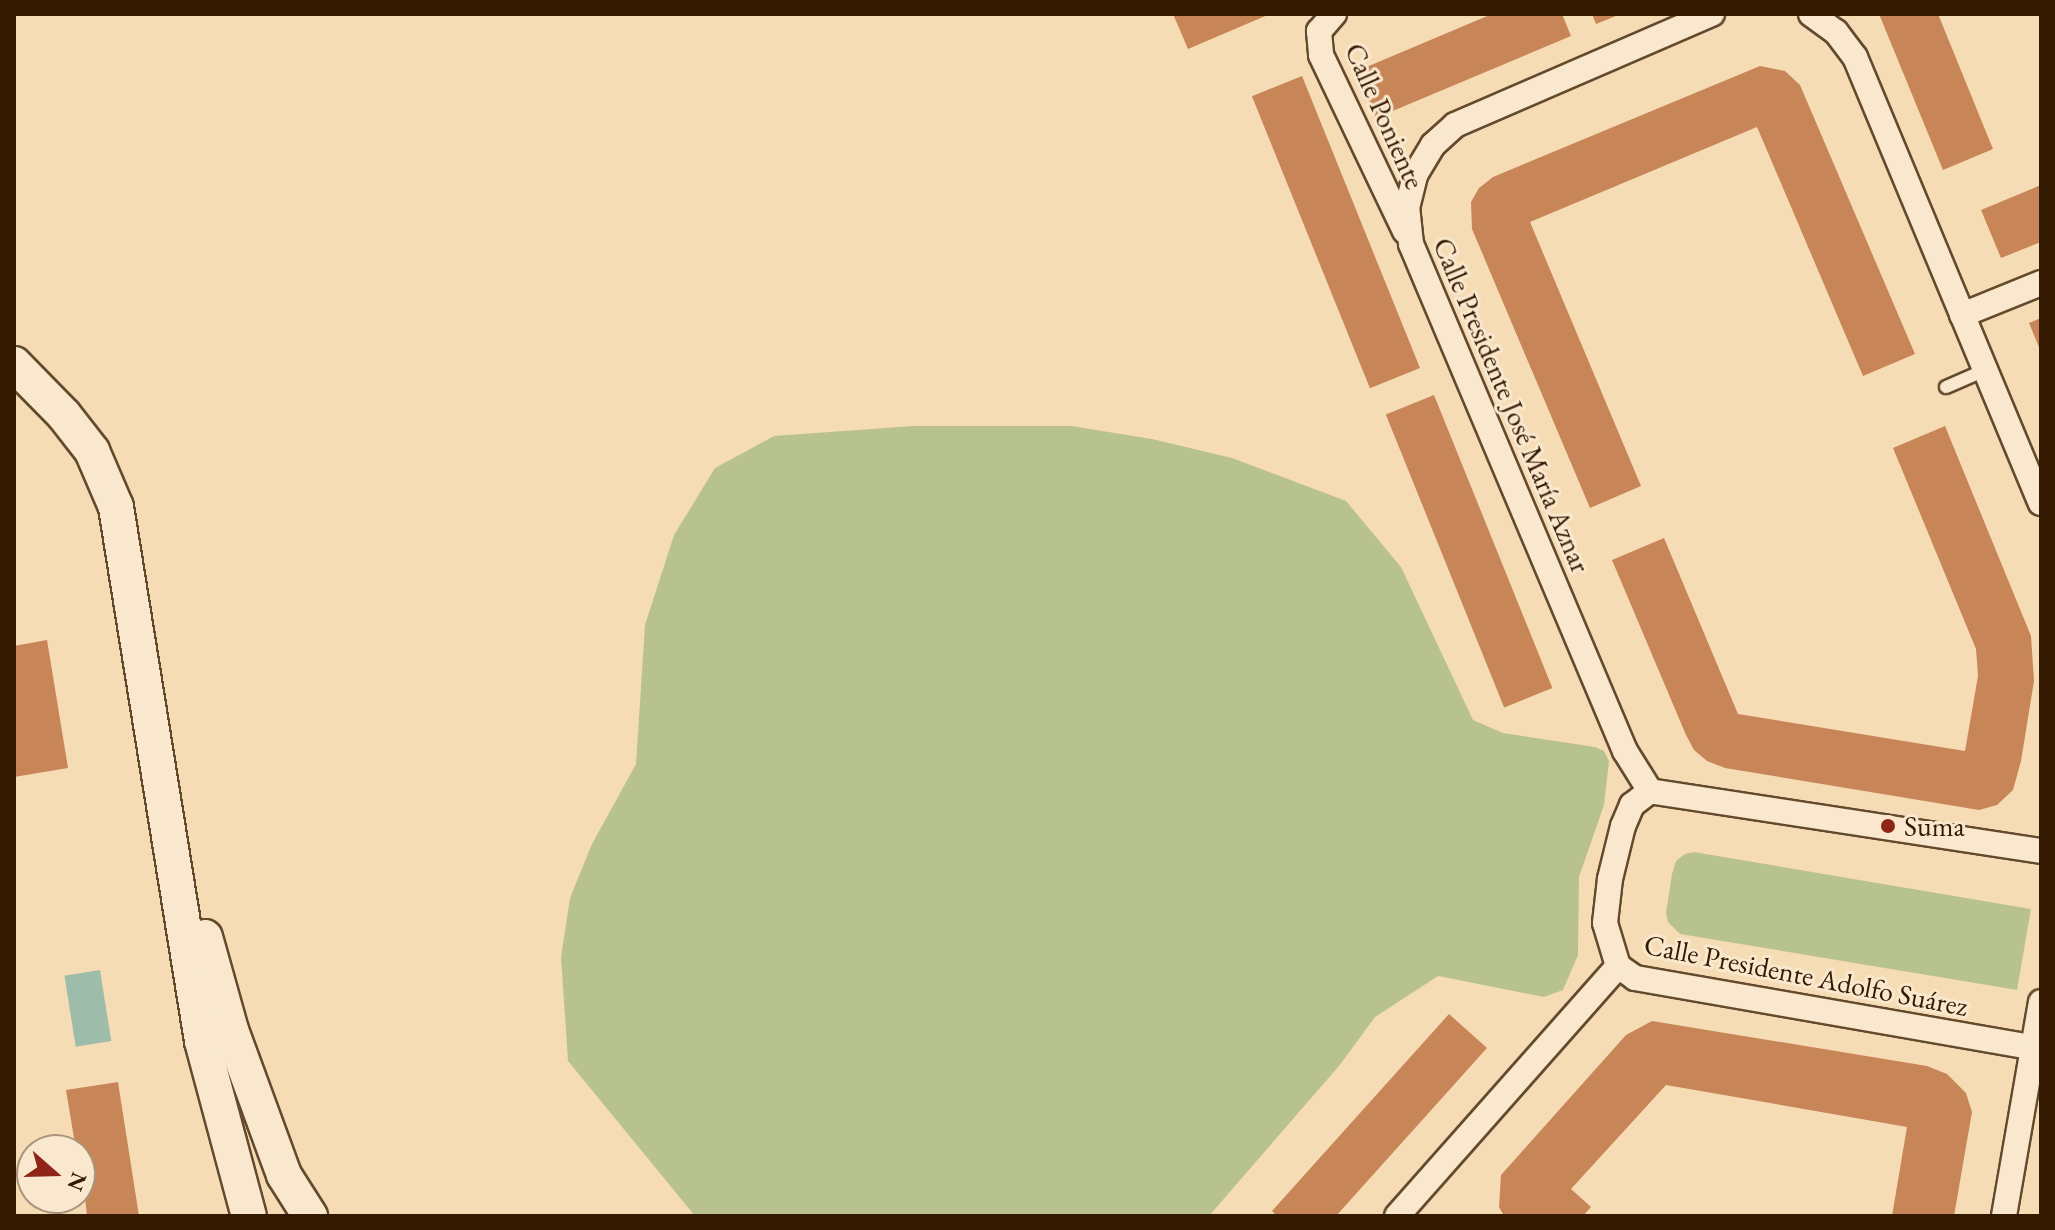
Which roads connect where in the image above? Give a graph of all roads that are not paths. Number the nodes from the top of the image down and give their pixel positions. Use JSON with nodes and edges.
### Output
{"nodes":[{"id":1,"x":1334,"y":14,"type":"edge"},
{"id":2,"x":1712,"y":14,"type":"edge"},
{"id":3,"x":1811,"y":14,"type":"edge"},
{"id":4,"x":1838,"y":14,"type":"edge"},
{"id":5,"x":1855,"y":57,"type":"junction"},
{"id":6,"x":1411,"y":244,"type":"junction"},
{"id":7,"x":2041,"y":283,"type":"edge"},
{"id":8,"x":1962,"y":315,"type":"junction"},
{"id":9,"x":14,"y":364,"type":"edge"},
{"id":10,"x":1985,"y":370,"type":"junction"},
{"id":11,"x":1946,"y":387,"type":"dead end"},
{"id":12,"x":2041,"y":503,"type":"edge"},
{"id":13,"x":1650,"y":791,"type":"junction"},
{"id":14,"x":165,"y":796,"type":"junction"},
{"id":15,"x":2041,"y":851,"type":"edge"},
{"id":16,"x":1618,"y":966,"type":"junction"},
{"id":17,"x":2041,"y":1002,"type":"edge"},
{"id":18,"x":2037,"y":1048,"type":"edge"},
{"id":19,"x":249,"y":1216,"type":"edge"},
{"id":20,"x":310,"y":1216,"type":"edge"},
{"id":21,"x":1397,"y":1216,"type":"edge"},
{"id":22,"x":2004,"y":1216,"type":"edge"}],
"edges":[{"from":1,"to":6,"type":"street","name":"Calle Poniente"},
{"from":2,"to":6,"type":"street","name":"Calle Presidente José María Aznar"},
{"from":3,"to":5,"type":"street"},
{"from":4,"to":5,"type":"street"},
{"from":5,"to":8,"type":"street"},
{"from":6,"to":13,"type":"street","name":"Calle Presidente José María Aznar"},
{"from":7,"to":8,"type":"street"},
{"from":8,"to":10,"type":"street"},
{"from":9,"to":14,"type":"main road"},
{"from":10,"to":11,"type":"lane"},
{"from":10,"to":12,"type":"street"},
{"from":13,"to":15,"type":"street"},
{"from":13,"to":16,"type":"street","name":"Calle Presidente Adolfo Suárez"},
{"from":14,"to":19,"type":"main road"},
{"from":14,"to":20,"type":"main road"},
{"from":16,"to":18,"type":"street","name":"Calle Presidente Adolfo Suárez"},
{"from":16,"to":21,"type":"street"},
{"from":17,"to":18,"type":"street"},
{"from":18,"to":22,"type":"street"}]}
